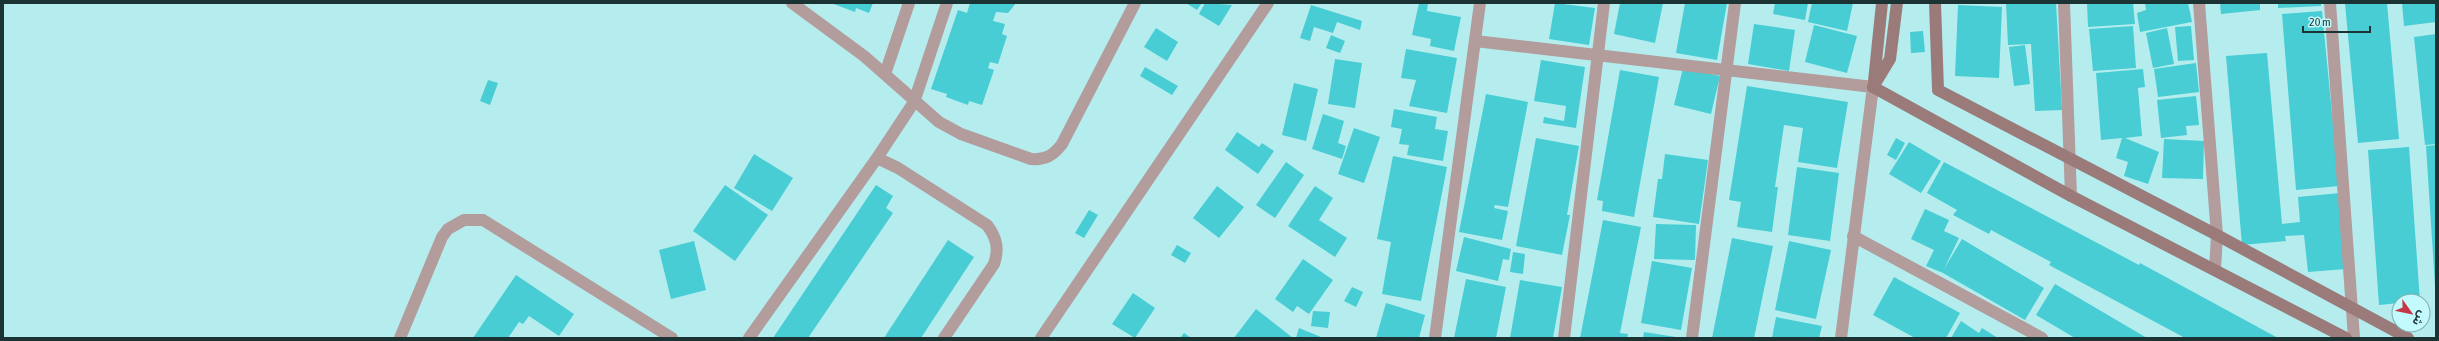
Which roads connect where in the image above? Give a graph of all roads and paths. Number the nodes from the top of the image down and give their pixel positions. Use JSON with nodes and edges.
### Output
{"nodes":[{"id":1,"x":792,"y":3,"type":"edge"},
{"id":2,"x":909,"y":3,"type":"edge"},
{"id":3,"x":947,"y":3,"type":"edge"},
{"id":4,"x":1135,"y":3,"type":"edge"},
{"id":5,"x":1268,"y":3,"type":"edge"},
{"id":6,"x":1480,"y":3,"type":"edge"},
{"id":7,"x":1604,"y":3,"type":"edge"},
{"id":8,"x":1735,"y":3,"type":"edge"},
{"id":9,"x":1882,"y":3,"type":"edge"},
{"id":10,"x":1897,"y":3,"type":"edge"},
{"id":11,"x":1935,"y":3,"type":"edge"},
{"id":12,"x":2064,"y":3,"type":"edge"},
{"id":13,"x":2199,"y":3,"type":"edge"},
{"id":14,"x":2330,"y":3,"type":"edge"},
{"id":15,"x":1475,"y":41,"type":"junction"},
{"id":16,"x":1598,"y":54,"type":"junction"},
{"id":17,"x":1727,"y":68,"type":"junction"},
{"id":18,"x":885,"y":74,"type":"junction"},
{"id":19,"x":1873,"y":87,"type":"junction"},
{"id":20,"x":914,"y":102,"type":"junction"},
{"id":21,"x":878,"y":158,"type":"junction"},
{"id":22,"x":2071,"y":161,"type":"junction"},
{"id":23,"x":2071,"y":196,"type":"junction"},
{"id":24,"x":2217,"y":235,"type":"junction"},
{"id":25,"x":1853,"y":236,"type":"junction"},
{"id":26,"x":2215,"y":270,"type":"junction"},
{"id":27,"x":2354,"y":310,"type":"junction"},
{"id":28,"x":400,"y":338,"type":"edge"},
{"id":29,"x":672,"y":338,"type":"edge"},
{"id":30,"x":749,"y":338,"type":"edge"},
{"id":31,"x":944,"y":338,"type":"edge"},
{"id":32,"x":1041,"y":338,"type":"edge"},
{"id":33,"x":1435,"y":338,"type":"edge"},
{"id":34,"x":1564,"y":338,"type":"edge"},
{"id":35,"x":1692,"y":338,"type":"edge"},
{"id":36,"x":1841,"y":338,"type":"edge"},
{"id":37,"x":2042,"y":338,"type":"edge"},
{"id":38,"x":2346,"y":338,"type":"edge"},
{"id":39,"x":2354,"y":338,"type":"edge"},
{"id":40,"x":2408,"y":338,"type":"edge"}],
"edges":[{"from":1,"to":18,"type":"street"},
{"from":2,"to":18,"type":"street"},
{"from":3,"to":20,"type":"street"},
{"from":4,"to":20,"type":"street"},
{"from":5,"to":32,"type":"street"},
{"from":6,"to":15,"type":"street"},
{"from":7,"to":16,"type":"street"},
{"from":8,"to":17,"type":"street"},
{"from":9,"to":19,"type":"street"},
{"from":10,"to":19,"type":"street"},
{"from":11,"to":22,"type":"street"},
{"from":12,"to":22,"type":"street"},
{"from":13,"to":24,"type":"street"},
{"from":14,"to":27,"type":"street"},
{"from":15,"to":16,"type":"street"},
{"from":15,"to":33,"type":"street"},
{"from":16,"to":17,"type":"street"},
{"from":16,"to":34,"type":"street"},
{"from":17,"to":19,"type":"street"},
{"from":17,"to":35,"type":"street"},
{"from":18,"to":20,"type":"street"},
{"from":19,"to":23,"type":"street"},
{"from":19,"to":25,"type":"street"},
{"from":20,"to":21,"type":"street"},
{"from":21,"to":30,"type":"street"},
{"from":21,"to":31,"type":"street"},
{"from":22,"to":23,"type":"street"},
{"from":22,"to":24,"type":"street"},
{"from":23,"to":26,"type":"street"},
{"from":24,"to":26,"type":"street"},
{"from":24,"to":27,"type":"street"},
{"from":25,"to":36,"type":"street"},
{"from":25,"to":37,"type":"street"},
{"from":26,"to":38,"type":"street"},
{"from":27,"to":39,"type":"street"},
{"from":27,"to":40,"type":"street"},
{"from":28,"to":29,"type":"street"}]}
